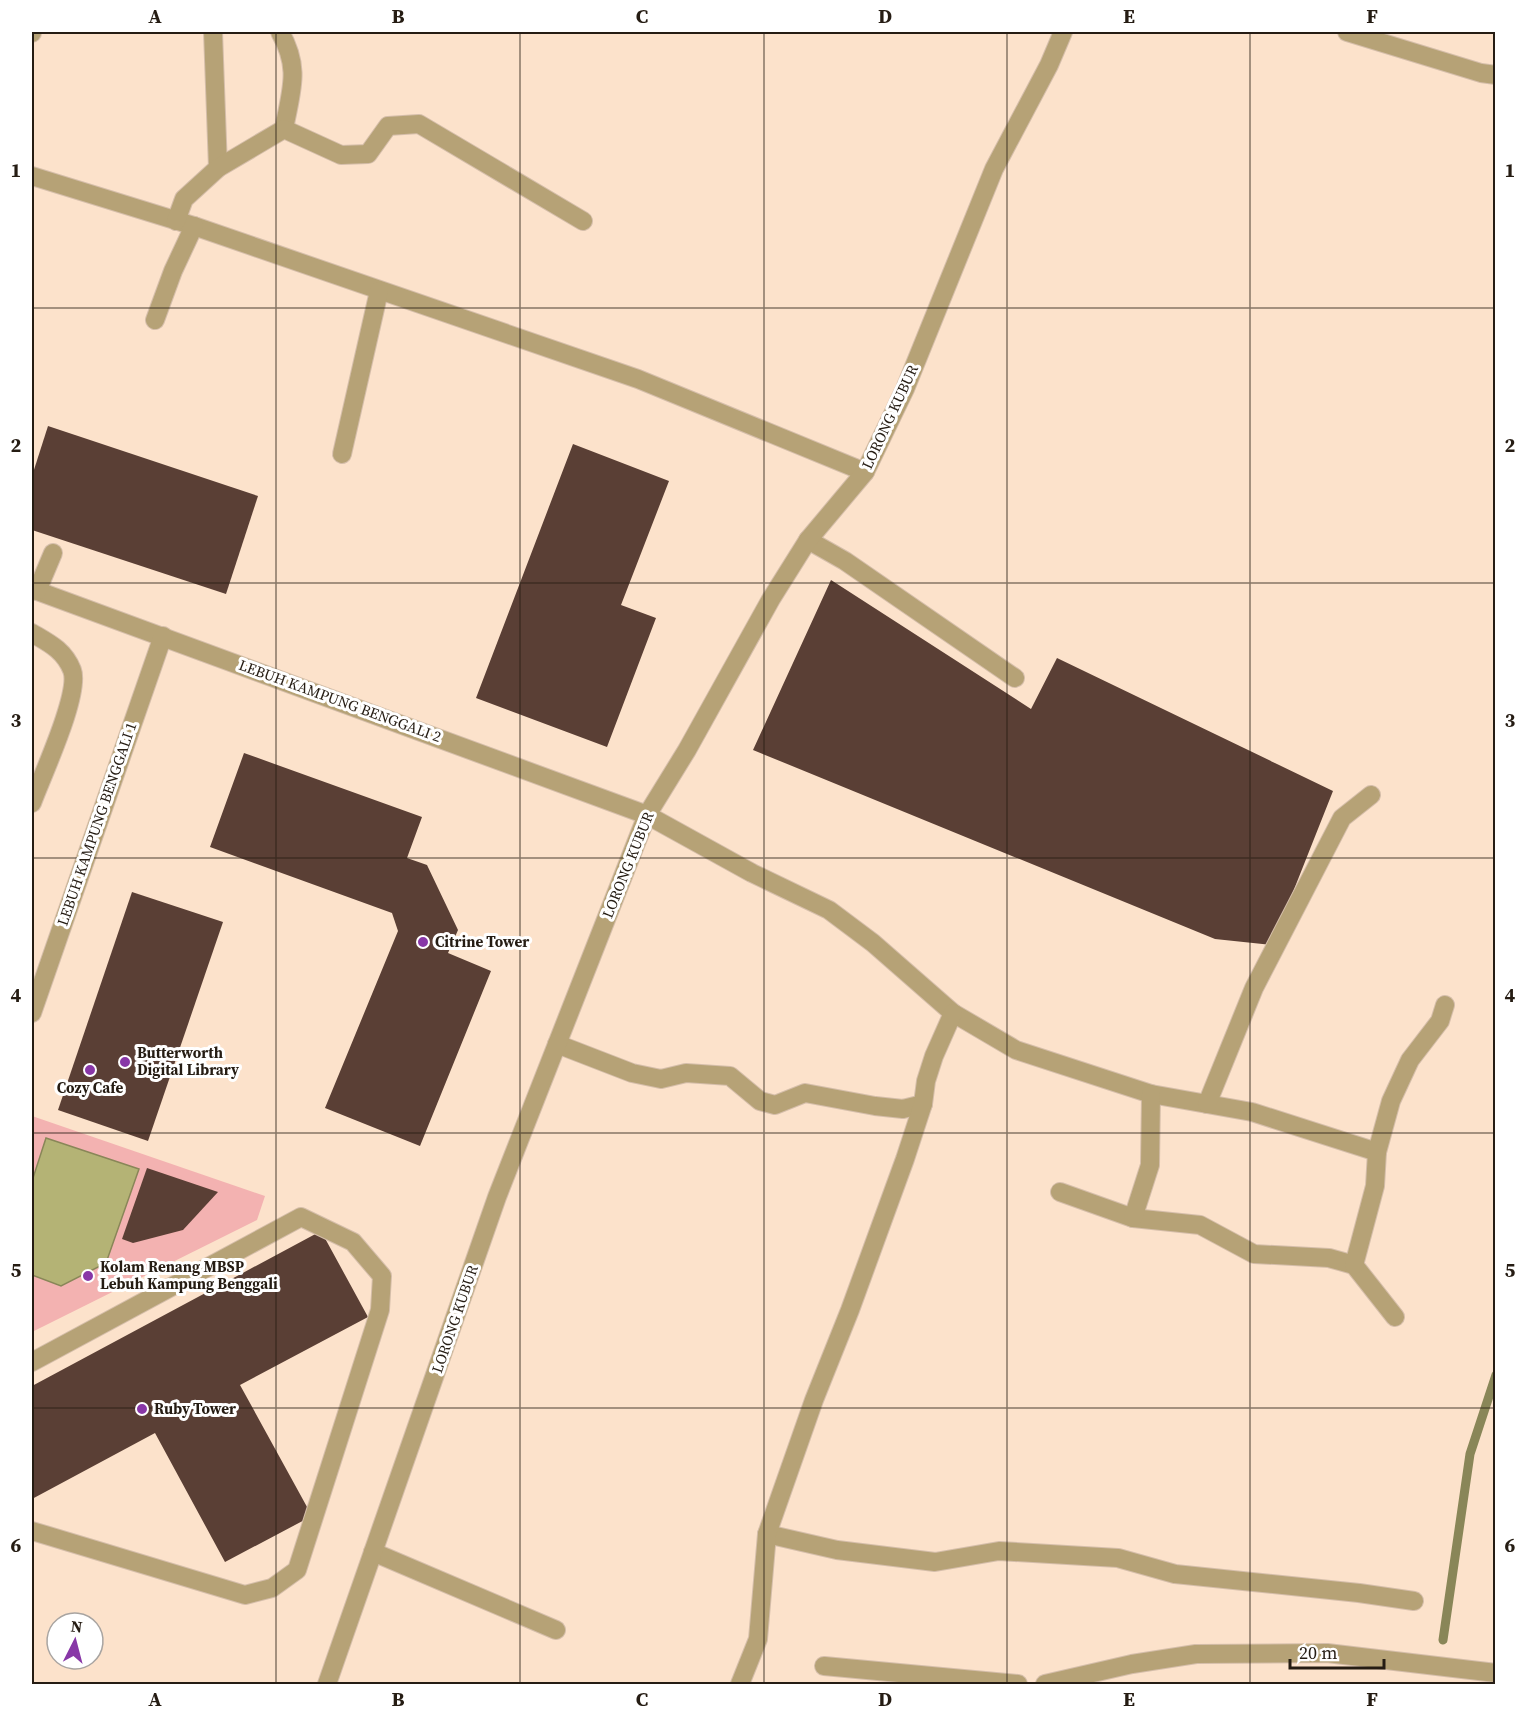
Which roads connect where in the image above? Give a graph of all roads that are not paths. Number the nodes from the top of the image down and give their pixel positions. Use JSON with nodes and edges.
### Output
{"nodes":[{"id":1,"x":213,"y":32,"type":"edge"},
{"id":2,"x":280,"y":32,"type":"edge"},
{"id":3,"x":1063,"y":32,"type":"edge"},
{"id":4,"x":1347,"y":32,"type":"edge"},
{"id":5,"x":1496,"y":75,"type":"edge"},
{"id":6,"x":284,"y":129,"type":"junction"},
{"id":7,"x":218,"y":168,"type":"junction"},
{"id":8,"x":32,"y":176,"type":"edge"},
{"id":9,"x":176,"y":221,"type":"junction"},
{"id":10,"x":583,"y":221,"type":"dead end"},
{"id":11,"x":194,"y":226,"type":"junction"},
{"id":12,"x":379,"y":291,"type":"junction"},
{"id":13,"x":155,"y":320,"type":"dead end"},
{"id":14,"x":342,"y":454,"type":"dead end"},
{"id":15,"x":866,"y":472,"type":"junction"},
{"id":16,"x":808,"y":540,"type":"junction"},
{"id":17,"x":54,"y":553,"type":"dead end"},
{"id":18,"x":34,"y":590,"type":"edge"},
{"id":19,"x":32,"y":633,"type":"edge"},
{"id":20,"x":163,"y":636,"type":"junction"},
{"id":21,"x":1015,"y":678,"type":"dead end"},
{"id":22,"x":1371,"y":795,"type":"dead end"},
{"id":23,"x":32,"y":804,"type":"edge"},
{"id":24,"x":647,"y":815,"type":"junction"},
{"id":25,"x":1445,"y":1005,"type":"dead end"},
{"id":26,"x":32,"y":1013,"type":"edge"},
{"id":27,"x":953,"y":1013,"type":"junction"},
{"id":28,"x":557,"y":1044,"type":"junction"},
{"id":29,"x":1151,"y":1094,"type":"junction"},
{"id":30,"x":923,"y":1104,"type":"junction"},
{"id":31,"x":1206,"y":1104,"type":"junction"},
{"id":32,"x":1377,"y":1152,"type":"junction"},
{"id":33,"x":1060,"y":1192,"type":"dead end"},
{"id":34,"x":1133,"y":1218,"type":"junction"},
{"id":35,"x":1354,"y":1265,"type":"junction"},
{"id":36,"x":1395,"y":1317,"type":"dead end"},
{"id":37,"x":32,"y":1362,"type":"edge"},
{"id":38,"x":32,"y":1531,"type":"edge"},
{"id":39,"x":767,"y":1534,"type":"junction"},
{"id":40,"x":373,"y":1552,"type":"junction"},
{"id":41,"x":1414,"y":1601,"type":"dead end"},
{"id":42,"x":556,"y":1630,"type":"dead end"},
{"id":43,"x":824,"y":1666,"type":"dead end"},
{"id":44,"x":1496,"y":1673,"type":"edge"},
{"id":45,"x":327,"y":1684,"type":"edge"},
{"id":46,"x":740,"y":1684,"type":"edge"},
{"id":47,"x":1018,"y":1684,"type":"edge"},
{"id":48,"x":1045,"y":1684,"type":"edge"}],
"edges":[{"from":1,"to":7,"type":"street"},
{"from":2,"to":6,"type":"street"},
{"from":3,"to":15,"type":"street","name":"LORONG KUBUR"},
{"from":4,"to":5,"type":"street"},
{"from":6,"to":7,"type":"street"},
{"from":6,"to":10,"type":"street"},
{"from":7,"to":9,"type":"street"},
{"from":8,"to":9,"type":"street"},
{"from":9,"to":11,"type":"street"},
{"from":11,"to":12,"type":"street"},
{"from":11,"to":13,"type":"street"},
{"from":12,"to":14,"type":"street"},
{"from":12,"to":15,"type":"street"},
{"from":15,"to":16,"type":"street","name":"LORONG KUBUR"},
{"from":16,"to":21,"type":"street"},
{"from":16,"to":24,"type":"street","name":"LORONG KUBUR"},
{"from":17,"to":18,"type":"street"},
{"from":18,"to":20,"type":"street","name":"LEBUH KAMPUNG BENGGALI 2"},
{"from":19,"to":23,"type":"street"},
{"from":20,"to":24,"type":"street","name":"LEBUH KAMPUNG BENGGALI 2"},
{"from":20,"to":26,"type":"street","name":"LEBUH KAMPUNG BENGGALI 1"},
{"from":22,"to":31,"type":"street"},
{"from":24,"to":27,"type":"street","name":"LEBUH KAMPUNG BENGGALI 2"},
{"from":24,"to":28,"type":"street","name":"LORONG KUBUR"},
{"from":25,"to":32,"type":"street"},
{"from":27,"to":29,"type":"street","name":"LEBUH KAMPUNG BENGGALI 2"},
{"from":27,"to":30,"type":"street"},
{"from":28,"to":30,"type":"street"},
{"from":28,"to":40,"type":"street","name":"LORONG KUBUR"},
{"from":29,"to":31,"type":"street","name":"LEBUH KAMPUNG BENGGALI 2"},
{"from":29,"to":34,"type":"street"},
{"from":30,"to":39,"type":"street"},
{"from":31,"to":32,"type":"street","name":"LEBUH KAMPUNG BENGGALI 2"},
{"from":32,"to":35,"type":"street"},
{"from":33,"to":34,"type":"street"},
{"from":34,"to":35,"type":"street"},
{"from":35,"to":36,"type":"street"},
{"from":37,"to":38,"type":"street"},
{"from":39,"to":41,"type":"street"},
{"from":39,"to":46,"type":"street"},
{"from":40,"to":42,"type":"street"},
{"from":40,"to":45,"type":"street","name":"LORONG KUBUR"},
{"from":43,"to":47,"type":"street"},
{"from":44,"to":48,"type":"street"}]}
